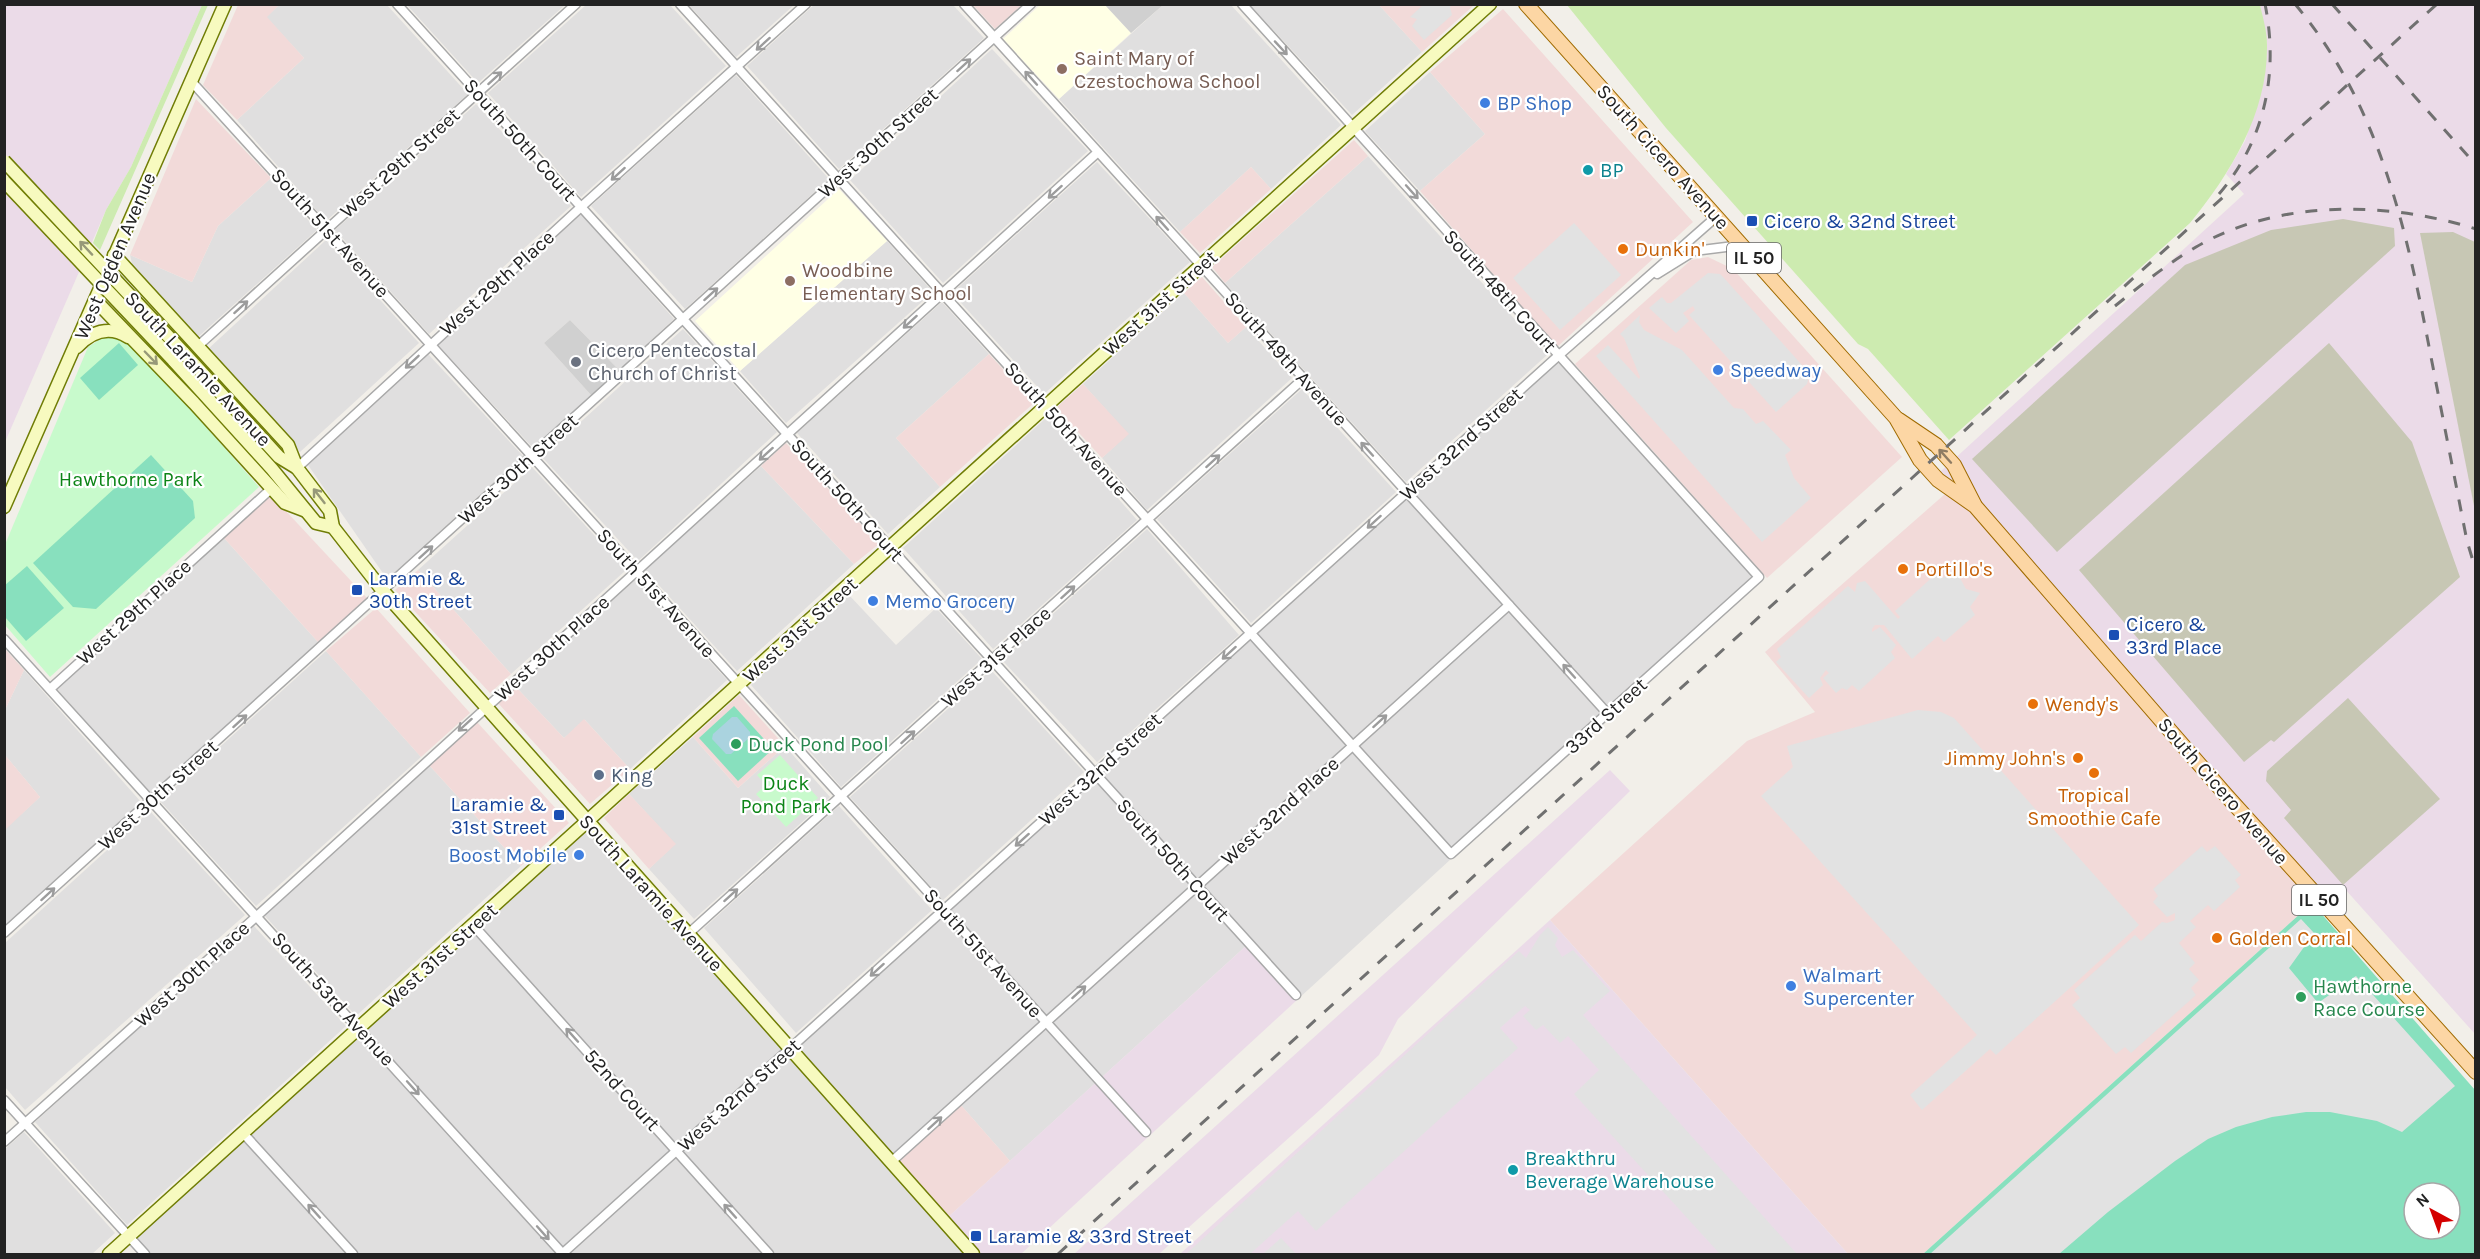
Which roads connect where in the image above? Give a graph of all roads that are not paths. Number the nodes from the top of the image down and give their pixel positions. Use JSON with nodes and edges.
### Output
{"nodes":[{"id":1,"x":225,"y":4,"type":"edge"},
{"id":2,"x":397,"y":4,"type":"edge"},
{"id":3,"x":576,"y":4,"type":"edge"},
{"id":4,"x":680,"y":4,"type":"edge"},
{"id":5,"x":806,"y":4,"type":"edge"},
{"id":6,"x":964,"y":4,"type":"edge"},
{"id":7,"x":1031,"y":4,"type":"edge"},
{"id":8,"x":1242,"y":4,"type":"edge"},
{"id":9,"x":1490,"y":4,"type":"edge"},
{"id":10,"x":1526,"y":4,"type":"edge"},
{"id":11,"x":994,"y":38,"type":"junction"},
{"id":12,"x":737,"y":67,"type":"junction"},
{"id":13,"x":191,"y":81,"type":"junction"},
{"id":14,"x":478,"y":93,"type":"junction"},
{"id":15,"x":1355,"y":127,"type":"junction"},
{"id":16,"x":1098,"y":152,"type":"junction"},
{"id":17,"x":4,"y":161,"type":"edge"},
{"id":18,"x":839,"y":179,"type":"junction"},
{"id":19,"x":4,"y":181,"type":"edge"},
{"id":20,"x":581,"y":207,"type":"junction"},
{"id":21,"x":1716,"y":217,"type":"junction"},
{"id":22,"x":326,"y":230,"type":"junction"},
{"id":23,"x":1742,"y":245,"type":"junction"},
{"id":24,"x":114,"y":255,"type":"junction"},
{"id":25,"x":1201,"y":266,"type":"junction"},
{"id":26,"x":1639,"y":285,"type":"junction"},
{"id":27,"x":942,"y":293,"type":"junction"},
{"id":28,"x":96,"y":301,"type":"junction"},
{"id":29,"x":683,"y":320,"type":"junction"},
{"id":30,"x":134,"y":341,"type":"junction"},
{"id":31,"x":430,"y":344,"type":"junction"},
{"id":32,"x":198,"y":346,"type":"junction"},
{"id":33,"x":74,"y":350,"type":"junction"},
{"id":34,"x":1558,"y":356,"type":"junction"},
{"id":35,"x":1303,"y":379,"type":"junction"},
{"id":36,"x":1045,"y":407,"type":"junction"},
{"id":37,"x":1896,"y":418,"type":"junction"},
{"id":38,"x":787,"y":434,"type":"junction"},
{"id":39,"x":532,"y":457,"type":"junction"},
{"id":40,"x":297,"y":468,"type":"junction"},
{"id":41,"x":272,"y":488,"type":"junction"},
{"id":42,"x":1407,"y":493,"type":"junction"},
{"id":43,"x":1975,"y":506,"type":"junction"},
{"id":44,"x":4,"y":507,"type":"edge"},
{"id":45,"x":306,"y":511,"type":"junction"},
{"id":46,"x":1148,"y":520,"type":"junction"},
{"id":47,"x":333,"y":527,"type":"junction"},
{"id":48,"x":890,"y":548,"type":"junction"},
{"id":49,"x":636,"y":571,"type":"junction"},
{"id":50,"x":1759,"y":577,"type":"joint"},
{"id":51,"x":383,"y":591,"type":"junction"},
{"id":52,"x":1509,"y":605,"type":"junction"},
{"id":53,"x":1251,"y":633,"type":"junction"},
{"id":54,"x":4,"y":639,"type":"edge"},
{"id":55,"x":992,"y":660,"type":"junction"},
{"id":56,"x":739,"y":684,"type":"junction"},
{"id":57,"x":50,"y":689,"type":"junction"},
{"id":58,"x":486,"y":707,"type":"junction"},
{"id":59,"x":1608,"y":714,"type":"junction"},
{"id":60,"x":1353,"y":746,"type":"junction"},
{"id":61,"x":1095,"y":774,"type":"junction"},
{"id":62,"x":841,"y":797,"type":"junction"},
{"id":63,"x":152,"y":801,"type":"junction"},
{"id":64,"x":588,"y":822,"type":"junction"},
{"id":65,"x":1452,"y":854,"type":"joint"},
{"id":66,"x":1197,"y":886,"type":"junction"},
{"id":67,"x":944,"y":910,"type":"junction"},
{"id":68,"x":257,"y":916,"type":"junction"},
{"id":69,"x":474,"y":926,"type":"junction"},
{"id":70,"x":4,"y":933,"type":"edge"},
{"id":71,"x":688,"y":934,"type":"junction"},
{"id":72,"x":1296,"y":995,"type":"dead end"},
{"id":73,"x":1046,"y":1023,"type":"junction"},
{"id":74,"x":360,"y":1028,"type":"junction"},
{"id":75,"x":790,"y":1049,"type":"junction"},
{"id":76,"x":2475,"y":1072,"type":"edge"},
{"id":77,"x":4,"y":1100,"type":"edge"},
{"id":78,"x":26,"y":1123,"type":"junction"},
{"id":79,"x":1146,"y":1132,"type":"dead end"},
{"id":80,"x":243,"y":1133,"type":"junction"},
{"id":81,"x":4,"y":1142,"type":"edge"},
{"id":82,"x":677,"y":1151,"type":"junction"},
{"id":83,"x":891,"y":1162,"type":"junction"},
{"id":84,"x":129,"y":1237,"type":"junction"},
{"id":85,"x":109,"y":1254,"type":"edge"},
{"id":86,"x":145,"y":1254,"type":"edge"},
{"id":87,"x":353,"y":1254,"type":"edge"},
{"id":88,"x":563,"y":1254,"type":"edge"},
{"id":89,"x":770,"y":1254,"type":"edge"},
{"id":90,"x":973,"y":1254,"type":"edge"}],
"edges":[{"from":1,"to":13,"type":"main road","name":"West Ogden Avenue"},
{"from":2,"to":14,"type":"street","name":"South 50th Court"},
{"from":14,"to":3,"type":"street","name":"West 29th Street","one_way":true},
{"from":4,"to":12,"type":"street","name":"South 50th Avenue"},
{"from":5,"to":12,"type":"street","name":"West 29th Place","one_way":true},
{"from":6,"to":11,"type":"street","name":"South 49th Avenue"},
{"from":7,"to":11,"type":"street","name":"West 30th Street"},
{"from":8,"to":15,"type":"street","name":"South 48th Court","one_way":true},
{"from":9,"to":15,"type":"main road","name":"West 31st Street"},
{"from":10,"to":21,"type":"main road","name":"South Cicero Avenue","number":"IL 50"},
{"from":16,"to":11,"type":"street","name":"South 49th Avenue","one_way":true},
{"from":18,"to":11,"type":"street","name":"West 30th Street","one_way":true},
{"from":12,"to":18,"type":"street","name":"South 50th Avenue"},
{"from":12,"to":20,"type":"street","name":"West 29th Place","one_way":true},
{"from":13,"to":22,"type":"street","name":"South 51st Avenue"},
{"from":13,"to":24,"type":"main road","name":"West Ogden Avenue"},
{"from":14,"to":20,"type":"street","name":"South 50th Court"},
{"from":14,"to":22,"type":"street","name":"West 29th Street"},
{"from":15,"to":25,"type":"main road","name":"West 31st Street"},
{"from":15,"to":34,"type":"street","name":"South 48th Court","one_way":true},
{"from":25,"to":16,"type":"street","name":"South 49th Avenue","one_way":true},
{"from":16,"to":27,"type":"street","name":"West 30th Place","one_way":true},
{"from":40,"to":17,"type":"main road","name":"South Laramie Avenue","one_way":true,"bridge":true},
{"from":18,"to":27,"type":"street","name":"South 50th Avenue"},
{"from":29,"to":18,"type":"street","name":"West 30th Street","one_way":true},
{"from":19,"to":45,"type":"main road","name":"South Laramie Avenue","bridge":true},
{"from":20,"to":29,"type":"street","name":"South 50th Court"},
{"from":20,"to":31,"type":"street","name":"West 29th Place"},
{"from":21,"to":23,"type":"main road","name":"South Cicero Avenue","number":"IL 50"},
{"from":21,"to":26,"type":"street","name":"West 32nd Street"},
{"from":22,"to":31,"type":"street","name":"South 51st Avenue"},
{"from":32,"to":22,"type":"street","name":"West 29th Street","one_way":true},
{"from":23,"to":26,"type":"street","name":"West 32nd Street"},
{"from":23,"to":37,"type":"main road","name":"South Cicero Avenue","number":"IL 50"},
{"from":24,"to":28,"type":"main road","name":"West Ogden Avenue"},
{"from":24,"to":32,"type":"main road"},
{"from":25,"to":35,"type":"street","name":"South 49th Avenue"},
{"from":25,"to":36,"type":"main road","name":"West 31st Street"},
{"from":26,"to":34,"type":"street","name":"West 32nd Street"},
{"from":27,"to":36,"type":"street","name":"South 50th Avenue"},
{"from":27,"to":38,"type":"street","name":"West 30th Place","one_way":true},
{"from":28,"to":30,"type":"main road"},
{"from":28,"to":33,"type":"main road","name":"West Ogden Avenue"},
{"from":29,"to":38,"type":"street","name":"South 50th Court"},
{"from":29,"to":39,"type":"street","name":"West 30th Street"},
{"from":30,"to":33,"type":"main road"},
{"from":30,"to":41,"type":"main road","one_way":true},
{"from":31,"to":39,"type":"street","name":"South 51st Avenue"},
{"from":31,"to":40,"type":"street","name":"West 29th Place","one_way":true},
{"from":32,"to":40,"type":"main road"},
{"from":33,"to":44,"type":"main road","name":"West Ogden Avenue"},
{"from":34,"to":42,"type":"street","name":"West 32nd Street"},
{"from":34,"to":50,"type":"street","name":"South 48th Court"},
{"from":42,"to":35,"type":"street","name":"South 49th Avenue","one_way":true},
{"from":46,"to":35,"type":"street","name":"West 31st Place","one_way":true},
{"from":36,"to":46,"type":"street","name":"South 50th Avenue"},
{"from":36,"to":48,"type":"main road","name":"West 31st Street"},
{"from":37,"to":43,"type":"main road","name":"South Cicero Avenue","number":"IL 50"},
{"from":43,"to":37,"type":"main road","name":"South Cicero Avenue","number":"IL 50","one_way":true},
{"from":38,"to":48,"type":"street","name":"South 50th Court"},
{"from":38,"to":49,"type":"street","name":"West 30th Place","one_way":true},
{"from":39,"to":49,"type":"street","name":"South 51st Avenue"},
{"from":51,"to":39,"type":"street","name":"West 30th Street","one_way":true},
{"from":47,"to":40,"type":"main road","name":"South Laramie Avenue","one_way":true},
{"from":41,"to":45,"type":"main road"},
{"from":41,"to":57,"type":"street","name":"West 29th Place"},
{"from":42,"to":52,"type":"street","name":"South 49th Avenue"},
{"from":42,"to":53,"type":"street","name":"West 32nd Street","one_way":true},
{"from":43,"to":76,"type":"main road","name":"South Cicero Avenue","number":"IL 50"},
{"from":45,"to":47,"type":"main road","name":"South Laramie Avenue"},
{"from":46,"to":53,"type":"street","name":"South 50th Avenue"},
{"from":55,"to":46,"type":"street","name":"West 31st Place","one_way":true},
{"from":47,"to":51,"type":"main road","name":"South Laramie Avenue"},
{"from":48,"to":55,"type":"street","name":"South 50th Court"},
{"from":48,"to":56,"type":"main road","name":"West 31st Street"},
{"from":49,"to":56,"type":"street","name":"South 51st Avenue"},
{"from":49,"to":58,"type":"street","name":"West 30th Place"},
{"from":50,"to":59,"type":"street","name":"33rd Street"},
{"from":51,"to":58,"type":"main road","name":"South Laramie Avenue"},
{"from":63,"to":51,"type":"street","name":"West 30th Street","one_way":true},
{"from":59,"to":52,"type":"street","name":"South 49th Avenue","one_way":true},
{"from":60,"to":52,"type":"street","name":"West 32nd Place","one_way":true},
{"from":53,"to":60,"type":"street","name":"South 50th Avenue"},
{"from":53,"to":61,"type":"street","name":"West 32nd Street","one_way":true},
{"from":54,"to":57,"type":"street","name":"South 53rd Avenue"},
{"from":55,"to":61,"type":"street","name":"South 50th Court"},
{"from":62,"to":55,"type":"street","name":"West 31st Place","one_way":true},
{"from":56,"to":62,"type":"street","name":"South 51st Avenue"},
{"from":56,"to":64,"type":"main road","name":"West 31st Street"},
{"from":57,"to":63,"type":"street","name":"South 53rd Avenue"},
{"from":58,"to":64,"type":"main road","name":"South Laramie Avenue"},
{"from":58,"to":68,"type":"street","name":"West 30th Place","one_way":true},
{"from":59,"to":65,"type":"street","name":"33rd Street"},
{"from":60,"to":65,"type":"street","name":"South 50th Avenue"},
{"from":60,"to":66,"type":"street","name":"West 32nd Place"},
{"from":61,"to":66,"type":"street","name":"South 50th Court"},
{"from":61,"to":67,"type":"street","name":"West 32nd Street","one_way":true},
{"from":62,"to":67,"type":"street","name":"South 51st Avenue"},
{"from":71,"to":62,"type":"street","name":"West 31st Place","one_way":true},
{"from":63,"to":68,"type":"street","name":"South 53rd Avenue"},
{"from":70,"to":63,"type":"street","name":"West 30th Street","one_way":true},
{"from":64,"to":69,"type":"main road","name":"West 31st Street"},
{"from":64,"to":71,"type":"main road","name":"South Laramie Avenue"},
{"from":66,"to":72,"type":"street","name":"South 50th Court"},
{"from":73,"to":66,"type":"street","name":"West 32nd Place","one_way":true},
{"from":67,"to":73,"type":"street","name":"South 51st Avenue"},
{"from":67,"to":75,"type":"street","name":"West 32nd Street","one_way":true},
{"from":68,"to":74,"type":"street","name":"South 53rd Avenue"},
{"from":68,"to":78,"type":"street","name":"West 30th Place"},
{"from":69,"to":74,"type":"main road","name":"West 31st Street"},
{"from":82,"to":69,"type":"street","name":"52nd Court","one_way":true},
{"from":71,"to":75,"type":"main road","name":"South Laramie Avenue"},
{"from":73,"to":79,"type":"street","name":"South 51st Avenue"},
{"from":83,"to":73,"type":"street","name":"West 32nd Place","one_way":true},
{"from":74,"to":80,"type":"main road","name":"West 31st Street"},
{"from":74,"to":88,"type":"street","name":"South 53rd Avenue","one_way":true},
{"from":75,"to":82,"type":"street","name":"West 32nd Street"},
{"from":75,"to":83,"type":"main road","name":"South Laramie Avenue"},
{"from":77,"to":78,"type":"street"},
{"from":78,"to":81,"type":"street","name":"West 30th Place"},
{"from":78,"to":84,"type":"street"},
{"from":80,"to":84,"type":"main road","name":"West 31st Street"},
{"from":87,"to":80,"type":"street","one_way":true},
{"from":82,"to":88,"type":"street","name":"West 32nd Street"},
{"from":89,"to":82,"type":"street","name":"52nd Court","one_way":true},
{"from":83,"to":90,"type":"main road","name":"South Laramie Avenue"},
{"from":84,"to":85,"type":"main road","name":"West 31st Street"},
{"from":84,"to":86,"type":"street"}]}
